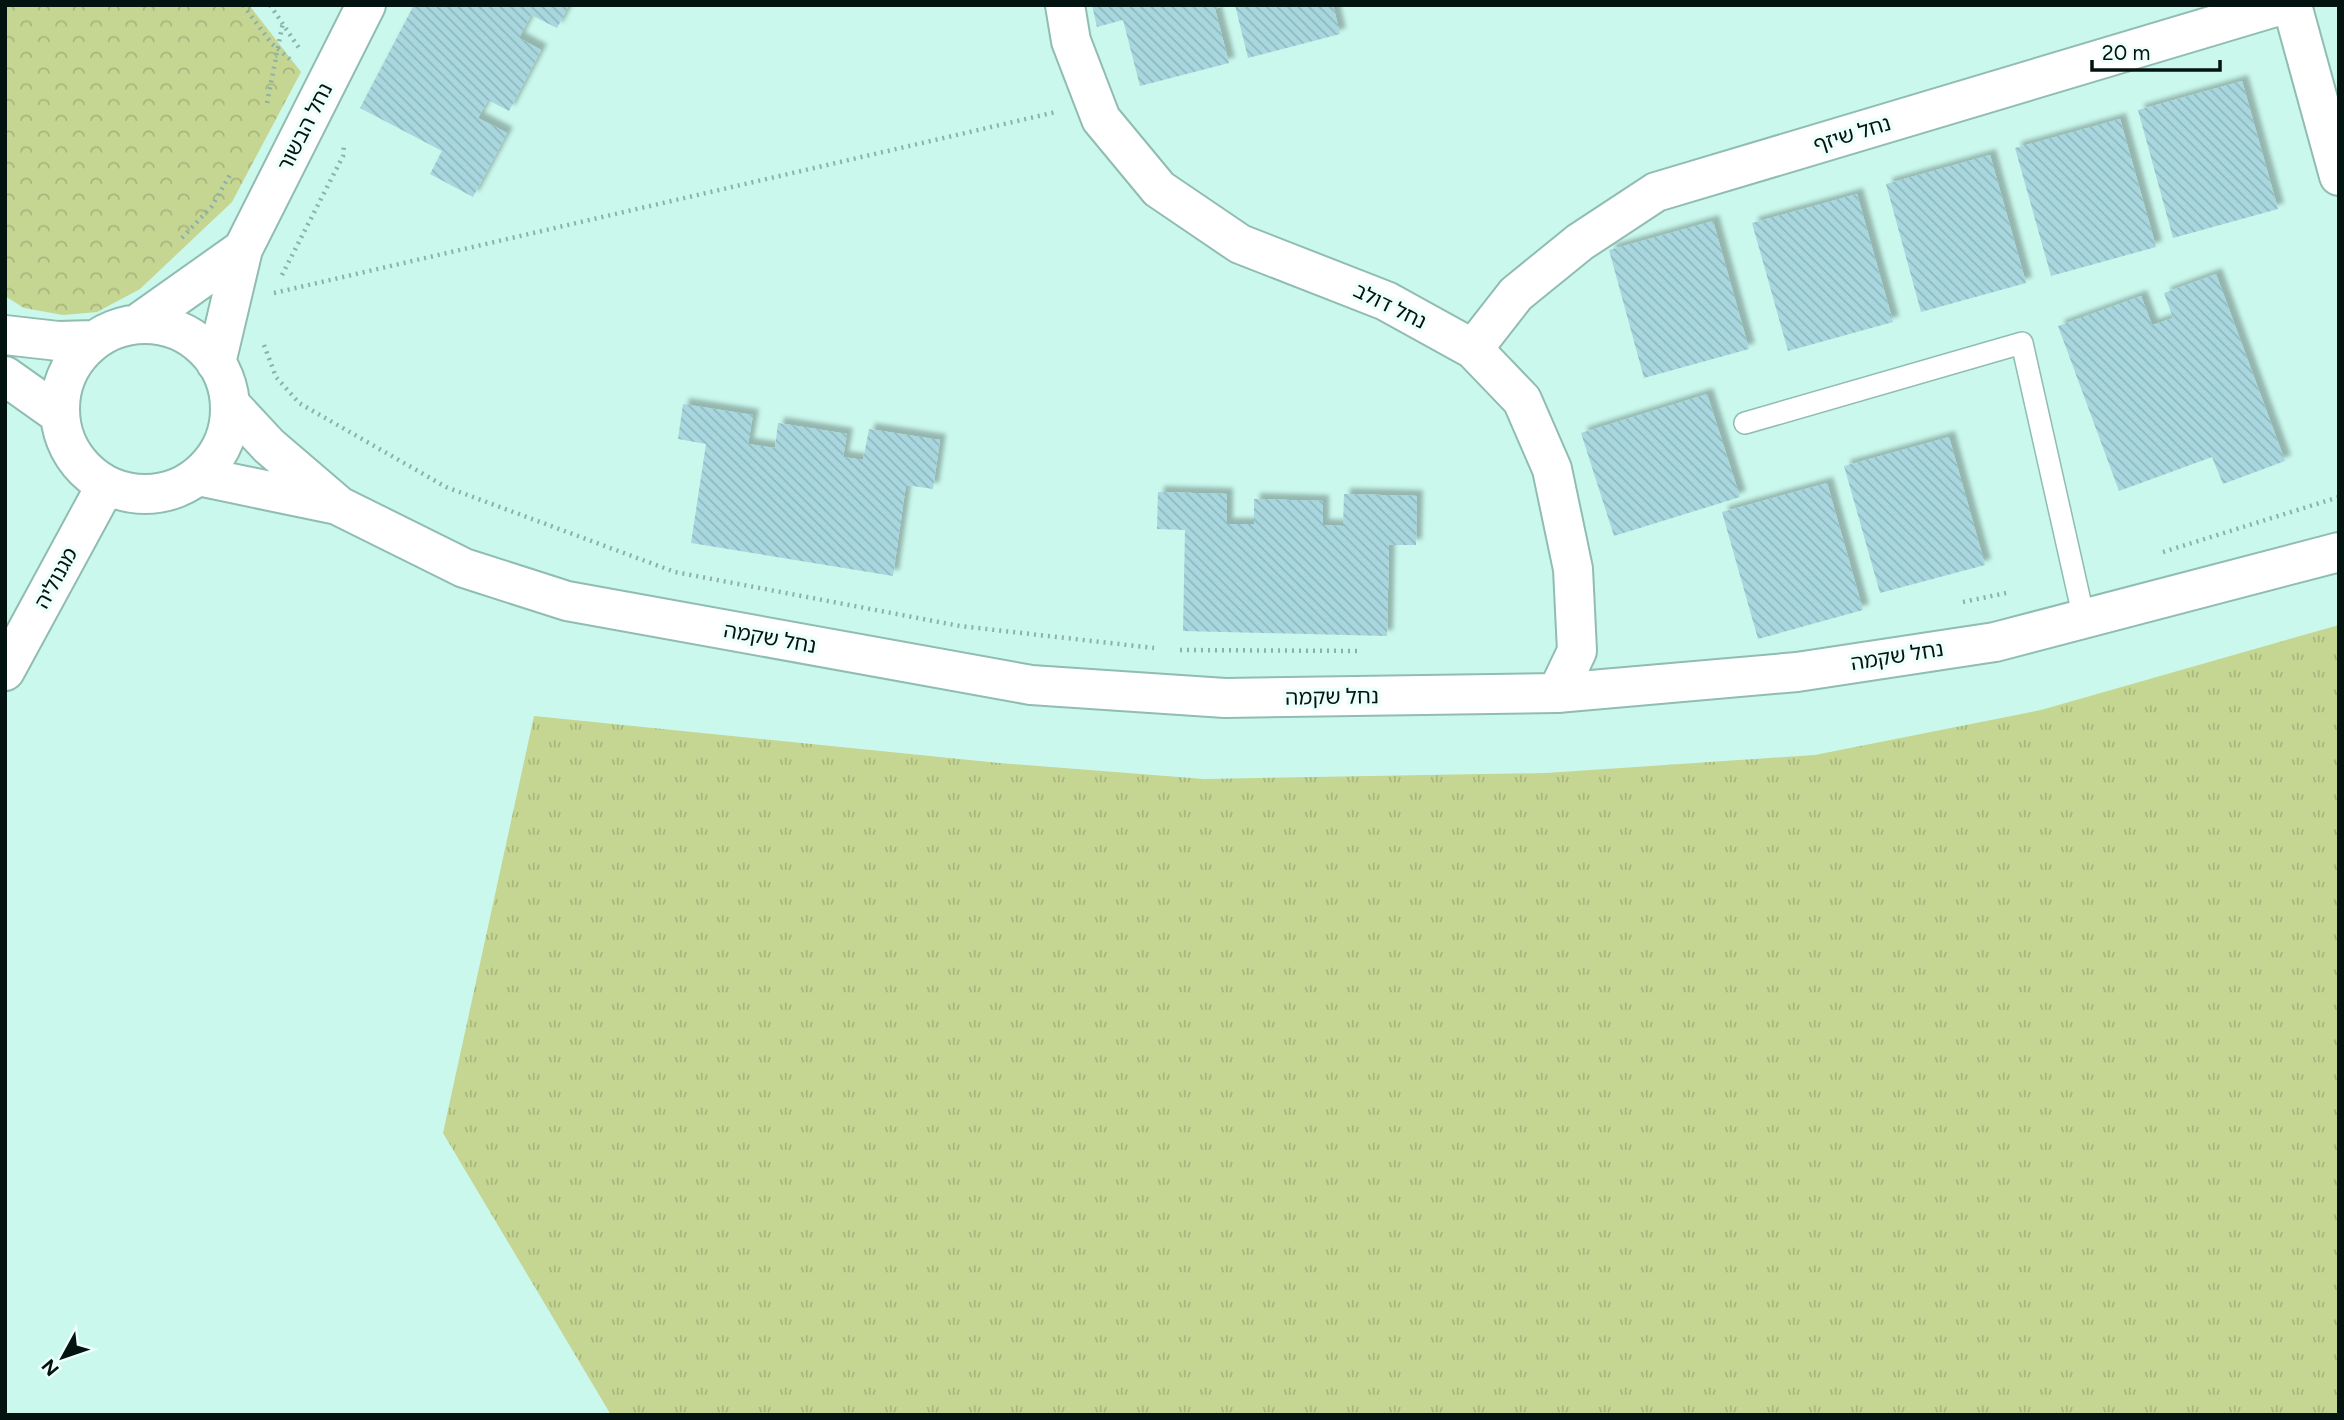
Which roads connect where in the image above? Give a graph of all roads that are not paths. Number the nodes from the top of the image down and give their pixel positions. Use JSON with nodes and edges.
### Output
{"nodes":[{"id":1,"x":366,"y":5,"type":"edge"},
{"id":2,"x":1065,"y":5,"type":"edge"},
{"id":3,"x":2282,"y":5,"type":"edge"},
{"id":4,"x":2292,"y":5,"type":"edge"},
{"id":5,"x":2339,"y":176,"type":"edge"},
{"id":6,"x":243,"y":249,"type":"junction"},
{"id":7,"x":140,"y":322,"type":"junction"},
{"id":8,"x":5,"y":335,"type":"edge"},
{"id":9,"x":95,"y":340,"type":"junction"},
{"id":10,"x":1473,"y":349,"type":"junction"},
{"id":11,"x":216,"y":363,"type":"junction"},
{"id":12,"x":5,"y":376,"type":"edge"},
{"id":13,"x":230,"y":404,"type":"junction"},
{"id":14,"x":60,"y":415,"type":"junction"},
{"id":15,"x":1745,"y":423,"type":"dead end"},
{"id":16,"x":198,"y":476,"type":"junction"},
{"id":17,"x":106,"y":485,"type":"junction"},
{"id":18,"x":339,"y":506,"type":"junction"},
{"id":19,"x":2339,"y":552,"type":"edge"},
{"id":20,"x":2084,"y":619,"type":"junction"},
{"id":21,"x":5,"y":671,"type":"edge"},
{"id":22,"x":1557,"y":693,"type":"junction"}],
"edges":[{"from":1,"to":6,"type":"street","name":"נחל הבשור"},
{"from":2,"to":10,"type":"street","name":"נחל דולב"},
{"from":3,"to":10,"type":"street","name":"נחל שיזף"},
{"from":4,"to":5,"type":"street"},
{"from":6,"to":7,"type":"street","name":"נחל הבשור"},
{"from":6,"to":11,"type":"street","name":"נחל הבשור"},
{"from":7,"to":9,"type":"street"},
{"from":7,"to":11,"type":"street"},
{"from":8,"to":9,"type":"street"},
{"from":9,"to":14,"type":"street"},
{"from":10,"to":22,"type":"street","name":"נחל דולב"},
{"from":11,"to":13,"type":"street"},
{"from":12,"to":14,"type":"street"},
{"from":13,"to":16,"type":"street"},
{"from":13,"to":18,"type":"street","name":"נחל שקמה"},
{"from":14,"to":17,"type":"street"},
{"from":15,"to":20,"type":"lane"},
{"from":16,"to":17,"type":"street"},
{"from":16,"to":18,"type":"street","name":"נחל שקמה"},
{"from":17,"to":21,"type":"street","name":"מגנוליה"},
{"from":18,"to":22,"type":"street","name":"נחל שקמה"},
{"from":19,"to":20,"type":"street","name":"נחל שקמה"},
{"from":20,"to":22,"type":"street","name":"נחל שקמה"}]}
